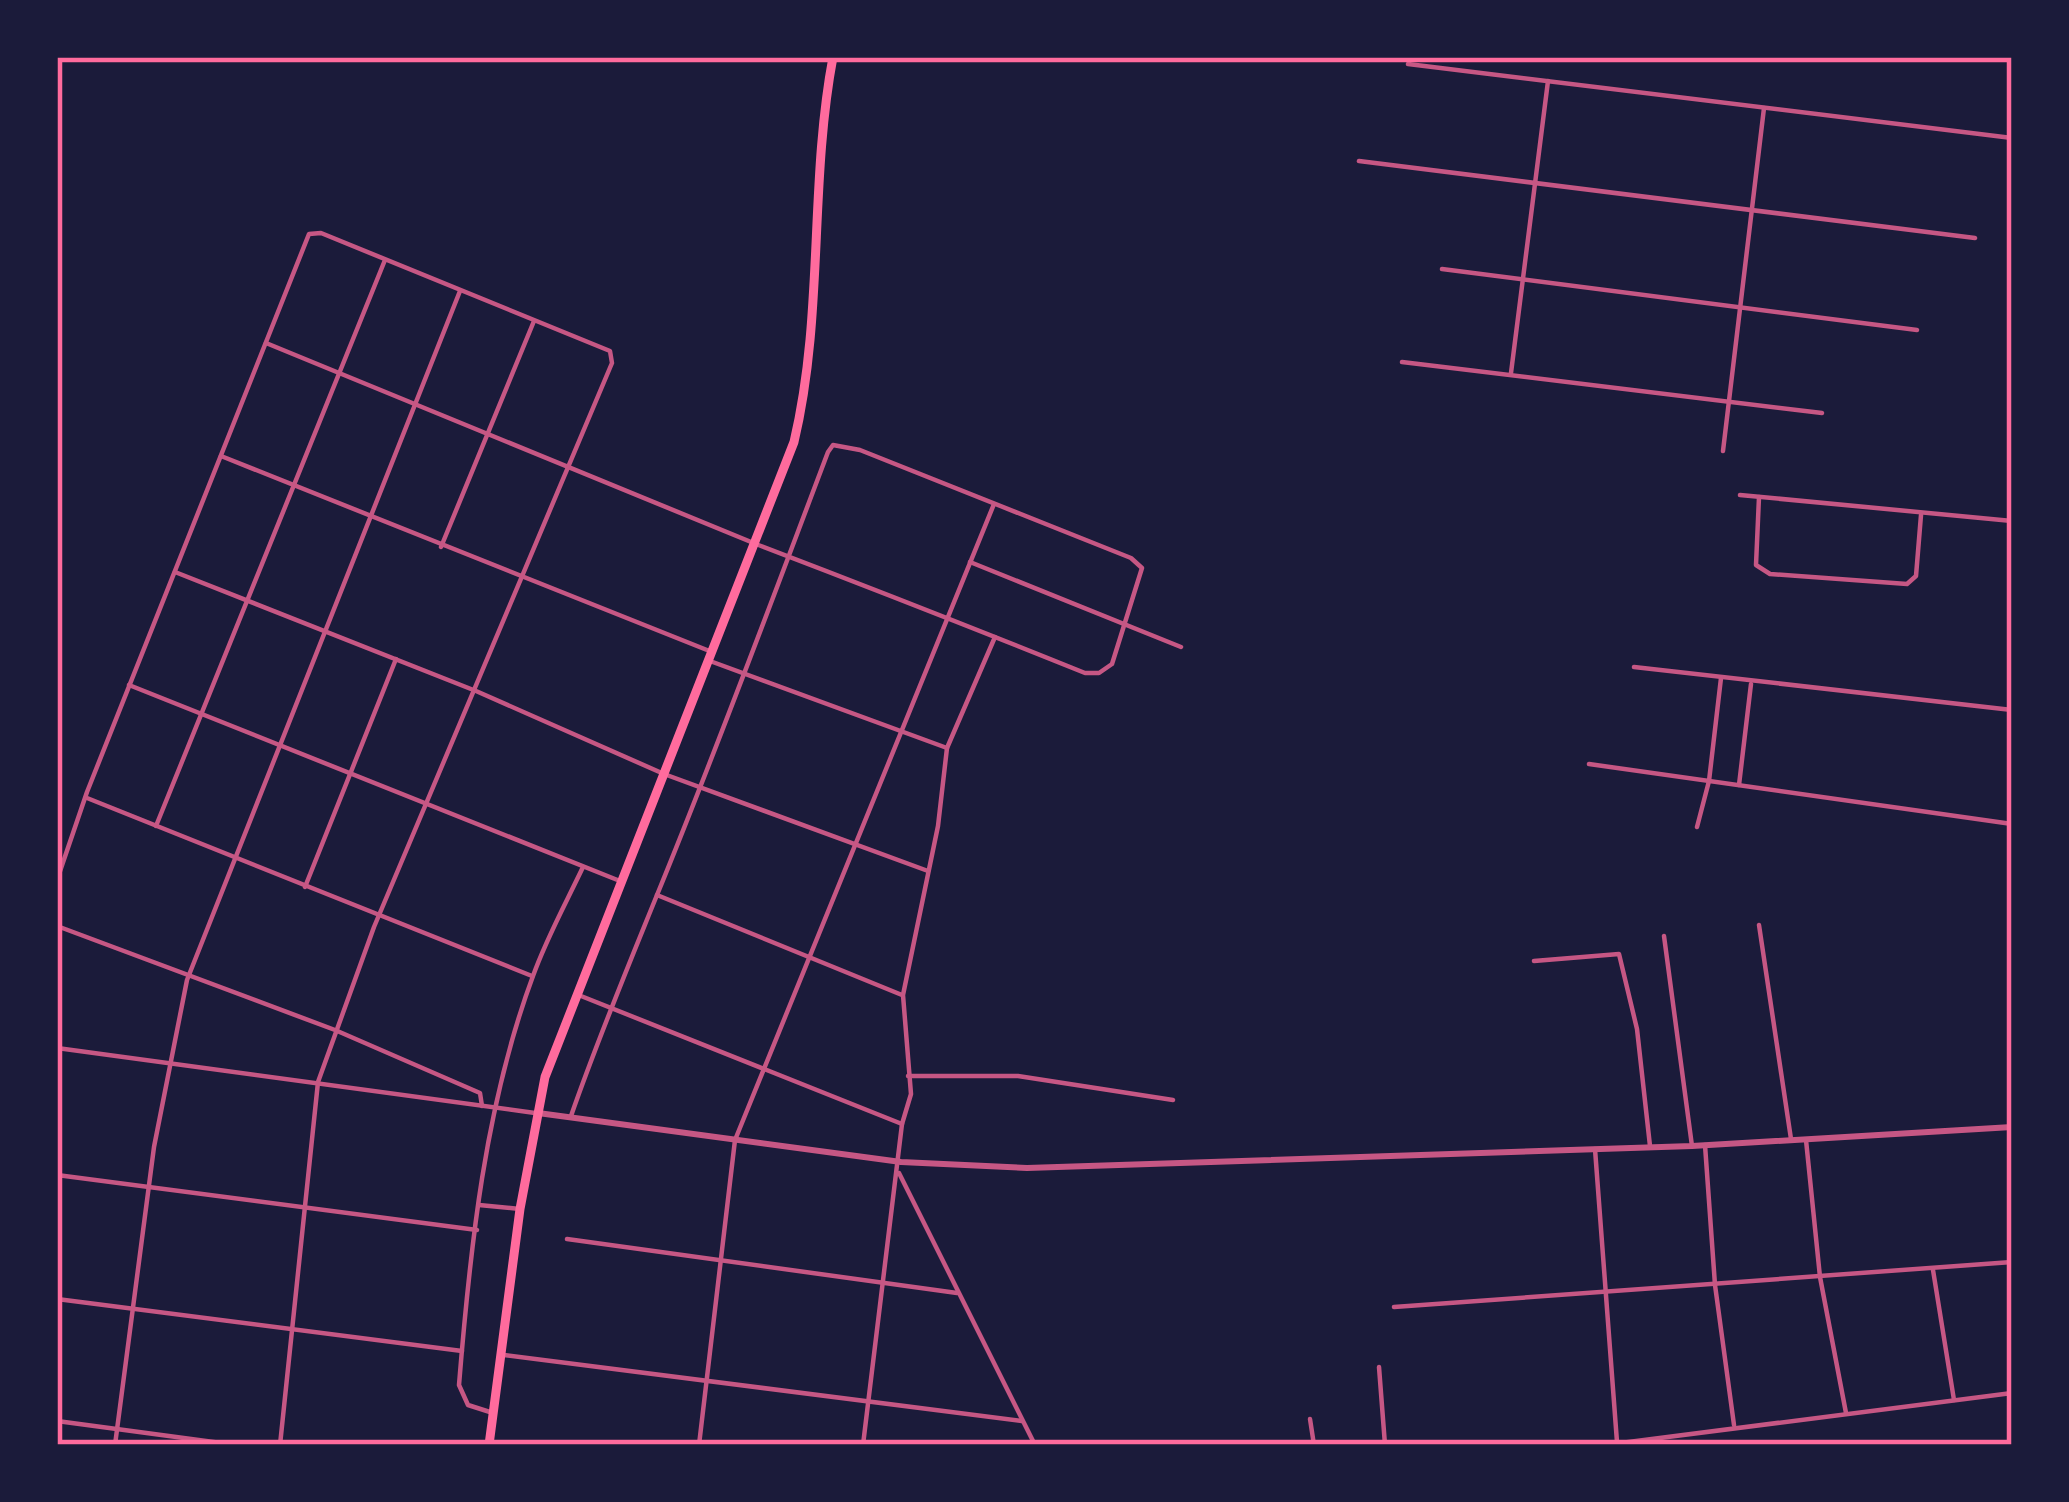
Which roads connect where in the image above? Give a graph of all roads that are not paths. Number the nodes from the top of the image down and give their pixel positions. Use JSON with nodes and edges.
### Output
{"nodes":[{"id":1,"x":833,"y":57,"type":"edge"},
{"id":2,"x":1408,"y":64,"type":"dead end"},
{"id":3,"x":1548,"y":81,"type":"junction"},
{"id":4,"x":1764,"y":108,"type":"junction"},
{"id":5,"x":2012,"y":138,"type":"edge"},
{"id":6,"x":1359,"y":161,"type":"dead end"},
{"id":7,"x":1535,"y":182,"type":"junction"},
{"id":8,"x":1751,"y":210,"type":"junction"},
{"id":9,"x":1975,"y":238,"type":"dead end"},
{"id":10,"x":385,"y":260,"type":"junction"},
{"id":11,"x":1442,"y":269,"type":"dead end"},
{"id":12,"x":1522,"y":280,"type":"junction"},
{"id":13,"x":460,"y":291,"type":"junction"},
{"id":14,"x":1740,"y":307,"type":"junction"},
{"id":15,"x":534,"y":321,"type":"junction"},
{"id":16,"x":1917,"y":330,"type":"dead end"},
{"id":17,"x":266,"y":343,"type":"junction"},
{"id":18,"x":1402,"y":362,"type":"dead end"},
{"id":19,"x":340,"y":373,"type":"junction"},
{"id":20,"x":1510,"y":375,"type":"junction"},
{"id":21,"x":1729,"y":402,"type":"junction"},
{"id":22,"x":415,"y":403,"type":"junction"},
{"id":23,"x":1822,"y":413,"type":"dead end"},
{"id":24,"x":489,"y":433,"type":"junction"},
{"id":25,"x":1723,"y":451,"type":"dead end"},
{"id":26,"x":221,"y":456,"type":"junction"},
{"id":27,"x":569,"y":466,"type":"junction"},
{"id":28,"x":294,"y":488,"type":"junction"},
{"id":29,"x":1740,"y":495,"type":"dead end"},
{"id":30,"x":1759,"y":497,"type":"junction"},
{"id":31,"x":994,"y":504,"type":"junction"},
{"id":32,"x":1921,"y":515,"type":"junction"},
{"id":33,"x":367,"y":517,"type":"junction"},
{"id":34,"x":2012,"y":521,"type":"edge"},
{"id":35,"x":756,"y":544,"type":"junction"},
{"id":36,"x":441,"y":547,"type":"junction"},
{"id":37,"x":787,"y":556,"type":"junction"},
{"id":38,"x":970,"y":562,"type":"junction"},
{"id":39,"x":174,"y":572,"type":"junction"},
{"id":40,"x":522,"y":579,"type":"junction"},
{"id":41,"x":249,"y":601,"type":"junction"},
{"id":42,"x":947,"y":617,"type":"junction"},
{"id":43,"x":1127,"y":624,"type":"junction"},
{"id":44,"x":321,"y":630,"type":"junction"},
{"id":45,"x":995,"y":637,"type":"junction"},
{"id":46,"x":1181,"y":647,"type":"dead end"},
{"id":47,"x":710,"y":656,"type":"junction"},
{"id":48,"x":396,"y":659,"type":"junction"},
{"id":49,"x":1634,"y":668,"type":"dead end"},
{"id":50,"x":745,"y":674,"type":"junction"},
{"id":51,"x":1721,"y":678,"type":"junction"},
{"id":52,"x":1751,"y":681,"type":"junction"},
{"id":53,"x":129,"y":685,"type":"junction"},
{"id":54,"x":476,"y":691,"type":"junction"},
{"id":55,"x":2012,"y":710,"type":"edge"},
{"id":56,"x":201,"y":716,"type":"junction"},
{"id":57,"x":900,"y":731,"type":"junction"},
{"id":58,"x":276,"y":746,"type":"junction"},
{"id":59,"x":947,"y":748,"type":"junction"},
{"id":60,"x":1588,"y":764,"type":"dead end"},
{"id":61,"x":664,"y":774,"type":"junction"},
{"id":62,"x":348,"y":775,"type":"junction"},
{"id":63,"x":1709,"y":781,"type":"junction"},
{"id":64,"x":1739,"y":785,"type":"junction"},
{"id":65,"x":699,"y":786,"type":"junction"},
{"id":66,"x":87,"y":792,"type":"junction"},
{"id":67,"x":427,"y":807,"type":"junction"},
{"id":68,"x":2012,"y":824,"type":"edge"},
{"id":69,"x":156,"y":826,"type":"junction"},
{"id":70,"x":1697,"y":826,"type":"dead end"},
{"id":71,"x":855,"y":844,"type":"junction"},
{"id":72,"x":232,"y":856,"type":"junction"},
{"id":73,"x":583,"y":867,"type":"junction"},
{"id":74,"x":928,"y":871,"type":"junction"},
{"id":75,"x":57,"y":880,"type":"edge"},
{"id":76,"x":621,"y":881,"type":"junction"},
{"id":77,"x":304,"y":887,"type":"junction"},
{"id":78,"x":657,"y":895,"type":"junction"},
{"id":79,"x":379,"y":916,"type":"junction"},
{"id":80,"x":1759,"y":925,"type":"dead end"},
{"id":81,"x":57,"y":926,"type":"edge"},
{"id":82,"x":1664,"y":936,"type":"dead end"},
{"id":83,"x":810,"y":957,"type":"junction"},
{"id":84,"x":1534,"y":961,"type":"dead end"},
{"id":85,"x":188,"y":975,"type":"junction"},
{"id":86,"x":532,"y":976,"type":"junction"},
{"id":87,"x":576,"y":993,"type":"junction"},
{"id":88,"x":903,"y":995,"type":"junction"},
{"id":89,"x":608,"y":1008,"type":"junction"},
{"id":90,"x":335,"y":1030,"type":"junction"},
{"id":91,"x":57,"y":1048,"type":"edge"},
{"id":92,"x":168,"y":1064,"type":"junction"},
{"id":93,"x":761,"y":1070,"type":"junction"},
{"id":94,"x":908,"y":1076,"type":"junction"},
{"id":95,"x":318,"y":1082,"type":"junction"},
{"id":96,"x":1173,"y":1100,"type":"dead end"},
{"id":97,"x":482,"y":1106,"type":"junction"},
{"id":98,"x":496,"y":1108,"type":"junction"},
{"id":99,"x":535,"y":1113,"type":"junction"},
{"id":100,"x":571,"y":1116,"type":"junction"},
{"id":101,"x":902,"y":1124,"type":"junction"},
{"id":102,"x":2012,"y":1127,"type":"edge"},
{"id":103,"x":735,"y":1140,"type":"junction"},
{"id":104,"x":1805,"y":1140,"type":"junction"},
{"id":105,"x":1791,"y":1141,"type":"junction"},
{"id":106,"x":1692,"y":1145,"type":"junction"},
{"id":107,"x":1705,"y":1145,"type":"junction"},
{"id":108,"x":1650,"y":1146,"type":"junction"},
{"id":109,"x":1594,"y":1149,"type":"junction"},
{"id":110,"x":901,"y":1162,"type":"junction"},
{"id":111,"x":899,"y":1172,"type":"junction"},
{"id":112,"x":57,"y":1175,"type":"edge"},
{"id":113,"x":149,"y":1187,"type":"junction"},
{"id":114,"x":479,"y":1205,"type":"junction"},
{"id":115,"x":302,"y":1207,"type":"junction"},
{"id":116,"x":520,"y":1209,"type":"junction"},
{"id":117,"x":477,"y":1230,"type":"junction"},
{"id":118,"x":567,"y":1239,"type":"dead end"},
{"id":119,"x":721,"y":1260,"type":"junction"},
{"id":120,"x":2012,"y":1262,"type":"edge"},
{"id":121,"x":1933,"y":1267,"type":"junction"},
{"id":122,"x":1820,"y":1276,"type":"junction"},
{"id":123,"x":884,"y":1282,"type":"junction"},
{"id":124,"x":1715,"y":1285,"type":"junction"},
{"id":125,"x":957,"y":1293,"type":"junction"},
{"id":126,"x":1604,"y":1294,"type":"junction"},
{"id":127,"x":57,"y":1299,"type":"edge"},
{"id":128,"x":1394,"y":1307,"type":"dead end"},
{"id":129,"x":135,"y":1310,"type":"junction"},
{"id":130,"x":288,"y":1330,"type":"junction"},
{"id":131,"x":462,"y":1351,"type":"junction"},
{"id":132,"x":500,"y":1354,"type":"junction"},
{"id":133,"x":1379,"y":1367,"type":"dead end"},
{"id":134,"x":706,"y":1381,"type":"junction"},
{"id":135,"x":2012,"y":1393,"type":"edge"},
{"id":136,"x":1954,"y":1400,"type":"junction"},
{"id":137,"x":869,"y":1403,"type":"junction"},
{"id":138,"x":493,"y":1413,"type":"junction"},
{"id":139,"x":1846,"y":1414,"type":"junction"},
{"id":140,"x":1310,"y":1419,"type":"dead end"},
{"id":141,"x":57,"y":1421,"type":"edge"},
{"id":142,"x":1022,"y":1421,"type":"junction"},
{"id":143,"x":1735,"y":1428,"type":"junction"},
{"id":144,"x":117,"y":1429,"type":"junction"},
{"id":145,"x":1617,"y":1443,"type":"edge"},
{"id":146,"x":115,"y":1445,"type":"edge"},
{"id":147,"x":236,"y":1445,"type":"edge"},
{"id":148,"x":280,"y":1445,"type":"edge"},
{"id":149,"x":489,"y":1445,"type":"edge"},
{"id":150,"x":699,"y":1445,"type":"edge"},
{"id":151,"x":863,"y":1445,"type":"edge"},
{"id":152,"x":1035,"y":1445,"type":"edge"},
{"id":153,"x":1314,"y":1445,"type":"edge"},
{"id":154,"x":1385,"y":1445,"type":"edge"},
{"id":155,"x":1605,"y":1445,"type":"edge"}],
"edges":[{"from":1,"to":35,"type":"highway"},
{"from":2,"to":3,"type":"street"},
{"from":3,"to":4,"type":"street"},
{"from":3,"to":7,"type":"street"},
{"from":4,"to":5,"type":"street"},
{"from":4,"to":8,"type":"street"},
{"from":6,"to":7,"type":"street"},
{"from":7,"to":8,"type":"street"},
{"from":7,"to":12,"type":"street"},
{"from":8,"to":9,"type":"street"},
{"from":8,"to":14,"type":"street"},
{"from":10,"to":13,"type":"street"},
{"from":10,"to":17,"type":"street"},
{"from":10,"to":19,"type":"street"},
{"from":11,"to":12,"type":"street"},
{"from":12,"to":14,"type":"street"},
{"from":12,"to":20,"type":"street"},
{"from":13,"to":15,"type":"street"},
{"from":13,"to":22,"type":"street"},
{"from":14,"to":16,"type":"street"},
{"from":14,"to":21,"type":"street"},
{"from":15,"to":24,"type":"street"},
{"from":15,"to":27,"type":"street"},
{"from":17,"to":19,"type":"street"},
{"from":17,"to":26,"type":"street"},
{"from":18,"to":20,"type":"street"},
{"from":19,"to":22,"type":"street"},
{"from":19,"to":28,"type":"street"},
{"from":20,"to":21,"type":"street"},
{"from":21,"to":23,"type":"street"},
{"from":21,"to":25,"type":"street"},
{"from":22,"to":24,"type":"street"},
{"from":22,"to":33,"type":"street"},
{"from":24,"to":27,"type":"street"},
{"from":24,"to":36,"type":"street"},
{"from":26,"to":28,"type":"street"},
{"from":26,"to":39,"type":"street"},
{"from":27,"to":35,"type":"street"},
{"from":27,"to":40,"type":"street"},
{"from":28,"to":33,"type":"street"},
{"from":28,"to":41,"type":"street"},
{"from":29,"to":30,"type":"street"},
{"from":30,"to":32,"type":"street"},
{"from":30,"to":32,"type":"street"},
{"from":31,"to":37,"type":"street"},
{"from":31,"to":38,"type":"street"},
{"from":31,"to":43,"type":"street"},
{"from":32,"to":34,"type":"street"},
{"from":33,"to":36,"type":"street"},
{"from":33,"to":44,"type":"street"},
{"from":35,"to":37,"type":"street"},
{"from":35,"to":47,"type":"highway"},
{"from":36,"to":40,"type":"street"},
{"from":37,"to":42,"type":"street"},
{"from":37,"to":50,"type":"street"},
{"from":38,"to":42,"type":"street"},
{"from":38,"to":43,"type":"street"},
{"from":39,"to":41,"type":"street"},
{"from":39,"to":53,"type":"street"},
{"from":40,"to":47,"type":"street"},
{"from":40,"to":54,"type":"street"},
{"from":41,"to":44,"type":"street"},
{"from":41,"to":56,"type":"street"},
{"from":42,"to":45,"type":"street"},
{"from":42,"to":57,"type":"street"},
{"from":43,"to":45,"type":"street"},
{"from":43,"to":46,"type":"street"},
{"from":44,"to":48,"type":"street"},
{"from":44,"to":58,"type":"street"},
{"from":45,"to":59,"type":"street"},
{"from":47,"to":50,"type":"street"},
{"from":47,"to":61,"type":"highway"},
{"from":48,"to":54,"type":"street"},
{"from":48,"to":62,"type":"street"},
{"from":49,"to":51,"type":"street"},
{"from":50,"to":57,"type":"street"},
{"from":50,"to":65,"type":"street"},
{"from":51,"to":52,"type":"street"},
{"from":51,"to":63,"type":"street"},
{"from":52,"to":55,"type":"street"},
{"from":52,"to":64,"type":"street"},
{"from":53,"to":56,"type":"street"},
{"from":53,"to":66,"type":"street"},
{"from":54,"to":61,"type":"street"},
{"from":54,"to":67,"type":"street"},
{"from":56,"to":58,"type":"street"},
{"from":56,"to":69,"type":"street"},
{"from":57,"to":59,"type":"street"},
{"from":57,"to":71,"type":"street"},
{"from":58,"to":62,"type":"street"},
{"from":58,"to":72,"type":"street"},
{"from":59,"to":74,"type":"street"},
{"from":60,"to":63,"type":"street"},
{"from":61,"to":65,"type":"street"},
{"from":61,"to":76,"type":"highway"},
{"from":62,"to":67,"type":"street"},
{"from":62,"to":77,"type":"street"},
{"from":63,"to":64,"type":"street"},
{"from":63,"to":70,"type":"street"},
{"from":64,"to":68,"type":"street"},
{"from":65,"to":71,"type":"street"},
{"from":65,"to":78,"type":"street"},
{"from":66,"to":69,"type":"street"},
{"from":66,"to":75,"type":"street"},
{"from":67,"to":73,"type":"street"},
{"from":67,"to":79,"type":"street"},
{"from":69,"to":72,"type":"street"},
{"from":71,"to":74,"type":"street"},
{"from":71,"to":83,"type":"street"},
{"from":72,"to":77,"type":"street"},
{"from":72,"to":85,"type":"street"},
{"from":73,"to":76,"type":"street"},
{"from":73,"to":86,"type":"street"},
{"from":74,"to":88,"type":"street"},
{"from":76,"to":87,"type":"highway"},
{"from":77,"to":79,"type":"street"},
{"from":78,"to":83,"type":"street"},
{"from":78,"to":89,"type":"street"},
{"from":79,"to":86,"type":"street"},
{"from":79,"to":90,"type":"street"},
{"from":80,"to":105,"type":"street"},
{"from":81,"to":85,"type":"street"},
{"from":82,"to":106,"type":"street"},
{"from":83,"to":88,"type":"street"},
{"from":83,"to":93,"type":"street"},
{"from":84,"to":108,"type":"street"},
{"from":85,"to":90,"type":"street"},
{"from":85,"to":92,"type":"street"},
{"from":86,"to":98,"type":"street"},
{"from":87,"to":89,"type":"street"},
{"from":87,"to":99,"type":"highway"},
{"from":88,"to":94,"type":"street"},
{"from":89,"to":93,"type":"street"},
{"from":89,"to":100,"type":"street"},
{"from":90,"to":95,"type":"street"},
{"from":90,"to":97,"type":"street"},
{"from":91,"to":92,"type":"street"},
{"from":92,"to":95,"type":"street"},
{"from":92,"to":113,"type":"street"},
{"from":93,"to":101,"type":"street"},
{"from":93,"to":103,"type":"street"},
{"from":94,"to":96,"type":"street"},
{"from":94,"to":101,"type":"street"},
{"from":95,"to":97,"type":"street"},
{"from":95,"to":115,"type":"street"},
{"from":97,"to":98,"type":"street"},
{"from":98,"to":99,"type":"street"},
{"from":98,"to":114,"type":"street"},
{"from":99,"to":100,"type":"street"},
{"from":99,"to":116,"type":"highway"},
{"from":100,"to":103,"type":"street"},
{"from":101,"to":110,"type":"street"},
{"from":102,"to":104,"type":"street"},
{"from":103,"to":110,"type":"street"},
{"from":103,"to":119,"type":"street"},
{"from":104,"to":105,"type":"street"},
{"from":104,"to":122,"type":"street"},
{"from":105,"to":107,"type":"street"},
{"from":106,"to":107,"type":"street"},
{"from":106,"to":108,"type":"street"},
{"from":107,"to":124,"type":"street"},
{"from":108,"to":109,"type":"street"},
{"from":109,"to":110,"type":"street"},
{"from":109,"to":126,"type":"street"},
{"from":110,"to":111,"type":"street"},
{"from":111,"to":123,"type":"street"},
{"from":111,"to":125,"type":"street"},
{"from":112,"to":113,"type":"street"},
{"from":113,"to":115,"type":"street"},
{"from":113,"to":129,"type":"street"},
{"from":114,"to":116,"type":"street"},
{"from":114,"to":117,"type":"street"},
{"from":115,"to":117,"type":"street"},
{"from":115,"to":130,"type":"street"},
{"from":116,"to":132,"type":"highway"},
{"from":117,"to":131,"type":"street"},
{"from":118,"to":119,"type":"street"},
{"from":119,"to":123,"type":"street"},
{"from":119,"to":134,"type":"street"},
{"from":120,"to":121,"type":"street"},
{"from":121,"to":122,"type":"street"},
{"from":121,"to":136,"type":"street"},
{"from":122,"to":124,"type":"street"},
{"from":122,"to":139,"type":"street"},
{"from":123,"to":125,"type":"street"},
{"from":123,"to":137,"type":"street"},
{"from":124,"to":126,"type":"street"},
{"from":124,"to":143,"type":"street"},
{"from":125,"to":142,"type":"street"},
{"from":126,"to":128,"type":"street"},
{"from":126,"to":145,"type":"street"},
{"from":127,"to":129,"type":"street"},
{"from":129,"to":130,"type":"street"},
{"from":129,"to":144,"type":"street"},
{"from":130,"to":131,"type":"street"},
{"from":130,"to":148,"type":"street"},
{"from":131,"to":138,"type":"street"},
{"from":132,"to":134,"type":"street"},
{"from":132,"to":138,"type":"highway"},
{"from":133,"to":154,"type":"street"},
{"from":134,"to":137,"type":"street"},
{"from":134,"to":150,"type":"street"},
{"from":135,"to":136,"type":"street"},
{"from":136,"to":139,"type":"street"},
{"from":137,"to":142,"type":"street"},
{"from":137,"to":151,"type":"street"},
{"from":138,"to":149,"type":"highway"},
{"from":139,"to":143,"type":"street"},
{"from":140,"to":153,"type":"street"},
{"from":141,"to":144,"type":"street"},
{"from":142,"to":152,"type":"street"},
{"from":143,"to":145,"type":"street"},
{"from":144,"to":146,"type":"street"},
{"from":144,"to":147,"type":"street"},
{"from":145,"to":155,"type":"street"}]}
